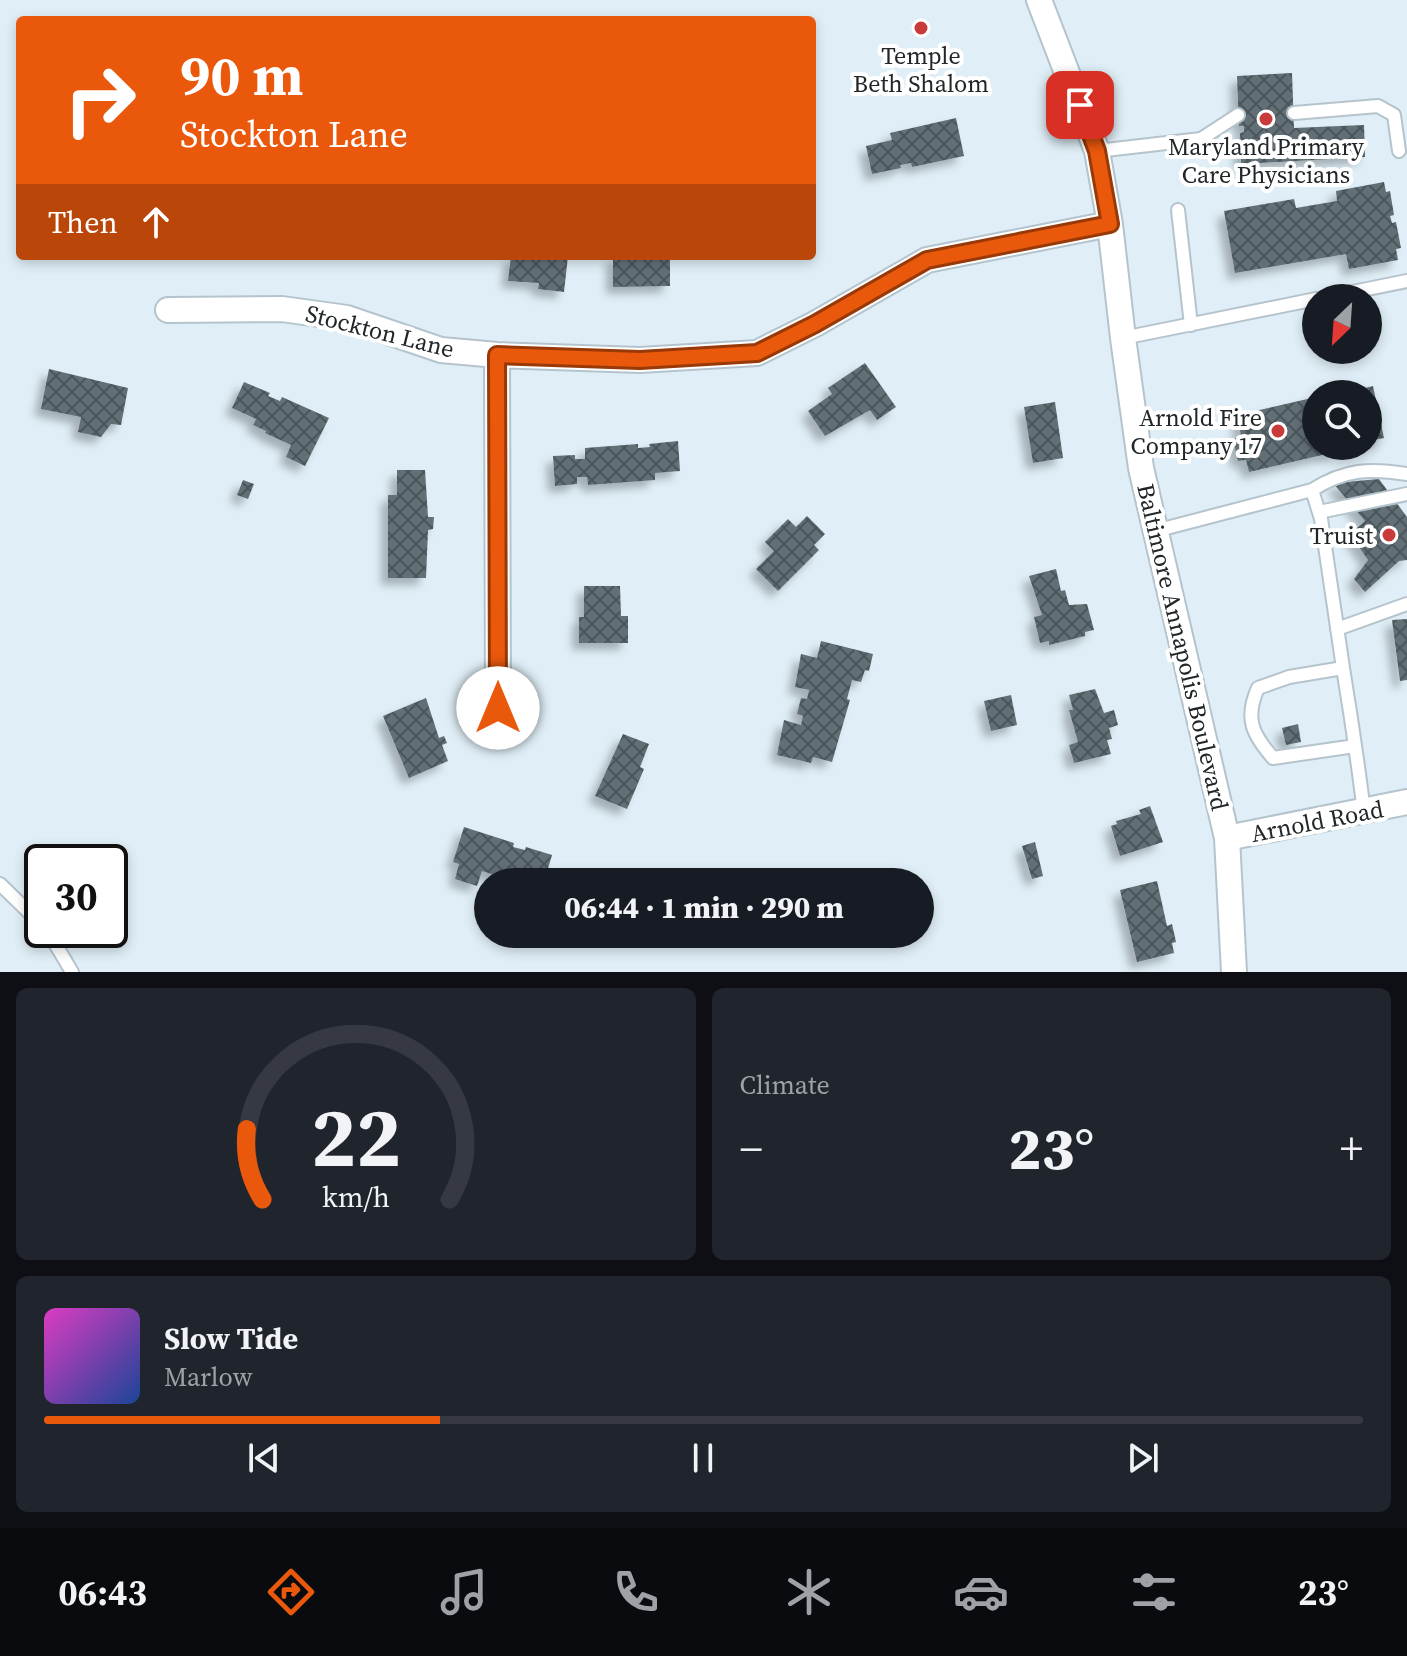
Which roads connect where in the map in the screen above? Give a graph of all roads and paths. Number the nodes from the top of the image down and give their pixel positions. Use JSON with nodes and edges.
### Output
{"nodes":[{"id":1,"x":1039,"y":0,"type":"edge"},
{"id":2,"x":1294,"y":113,"type":"dead end"},
{"id":3,"x":1238,"y":115,"type":"dead end"},
{"id":4,"x":1097,"y":151,"type":"junction"},
{"id":5,"x":1399,"y":151,"type":"dead end"},
{"id":6,"x":1178,"y":210,"type":"dead end"},
{"id":7,"x":1110,"y":224,"type":"junction"},
{"id":8,"x":1407,"y":281,"type":"edge"},
{"id":9,"x":1382,"y":286,"type":"edge"},
{"id":10,"x":1302,"y":302,"type":"edge"},
{"id":11,"x":168,"y":310,"type":"dead end"},
{"id":12,"x":1191,"y":325,"type":"junction"},
{"id":13,"x":1123,"y":338,"type":"junction"},
{"id":14,"x":497,"y":355,"type":"junction"},
{"id":15,"x":1407,"y":474,"type":"edge"},
{"id":16,"x":1312,"y":490,"type":"junction"},
{"id":17,"x":1407,"y":494,"type":"edge"},
{"id":18,"x":1319,"y":512,"type":"junction"},
{"id":19,"x":1155,"y":531,"type":"junction"},
{"id":20,"x":1407,"y":604,"type":"edge"},
{"id":21,"x":1337,"y":629,"type":"junction"},
{"id":22,"x":1343,"y":668,"type":"junction"},
{"id":23,"x":498,"y":708,"type":"dead end"},
{"id":24,"x":1355,"y":746,"type":"junction"},
{"id":25,"x":1407,"y":802,"type":"edge"},
{"id":26,"x":1364,"y":812,"type":"junction"},
{"id":27,"x":1227,"y":838,"type":"junction"},
{"id":28,"x":0,"y":884,"type":"edge"},
{"id":29,"x":24,"y":907,"type":"edge"},
{"id":30,"x":58,"y":948,"type":"edge"},
{"id":31,"x":72,"y":972,"type":"edge"},
{"id":32,"x":1234,"y":972,"type":"edge"}],
"edges":[{"from":1,"to":4,"type":"street","name":"Baltimore Annapolis Boulevard"},
{"from":2,"to":5,"type":"lane"},
{"from":3,"to":4,"type":"lane"},
{"from":4,"to":7,"type":"street","name":"Baltimore Annapolis Boulevard"},
{"from":6,"to":12,"type":"lane"},
{"from":7,"to":13,"type":"street","name":"Baltimore Annapolis Boulevard"},
{"from":7,"to":14,"type":"street","name":"Stockton Lane"},
{"from":8,"to":9,"type":"lane"},
{"from":10,"to":12,"type":"lane"},
{"from":11,"to":14,"type":"street","name":"Stockton Lane"},
{"from":12,"to":13,"type":"lane"},
{"from":13,"to":19,"type":"street","name":"Baltimore Annapolis Boulevard"},
{"from":14,"to":23,"type":"street"},
{"from":15,"to":16,"type":"lane"},
{"from":16,"to":18,"type":"lane"},
{"from":16,"to":19,"type":"lane"},
{"from":17,"to":18,"type":"lane"},
{"from":18,"to":21,"type":"lane"},
{"from":19,"to":27,"type":"street","name":"Baltimore Annapolis Boulevard"},
{"from":20,"to":21,"type":"lane"},
{"from":21,"to":22,"type":"lane"},
{"from":22,"to":24,"type":"lane"},
{"from":22,"to":24,"type":"lane"},
{"from":24,"to":26,"type":"lane"},
{"from":25,"to":26,"type":"street","name":"Arnold Road"},
{"from":26,"to":27,"type":"street","name":"Arnold Road"},
{"from":27,"to":32,"type":"street","name":"Baltimore Annapolis Boulevard"},
{"from":28,"to":29,"type":"lane"},
{"from":30,"to":31,"type":"lane"}]}
